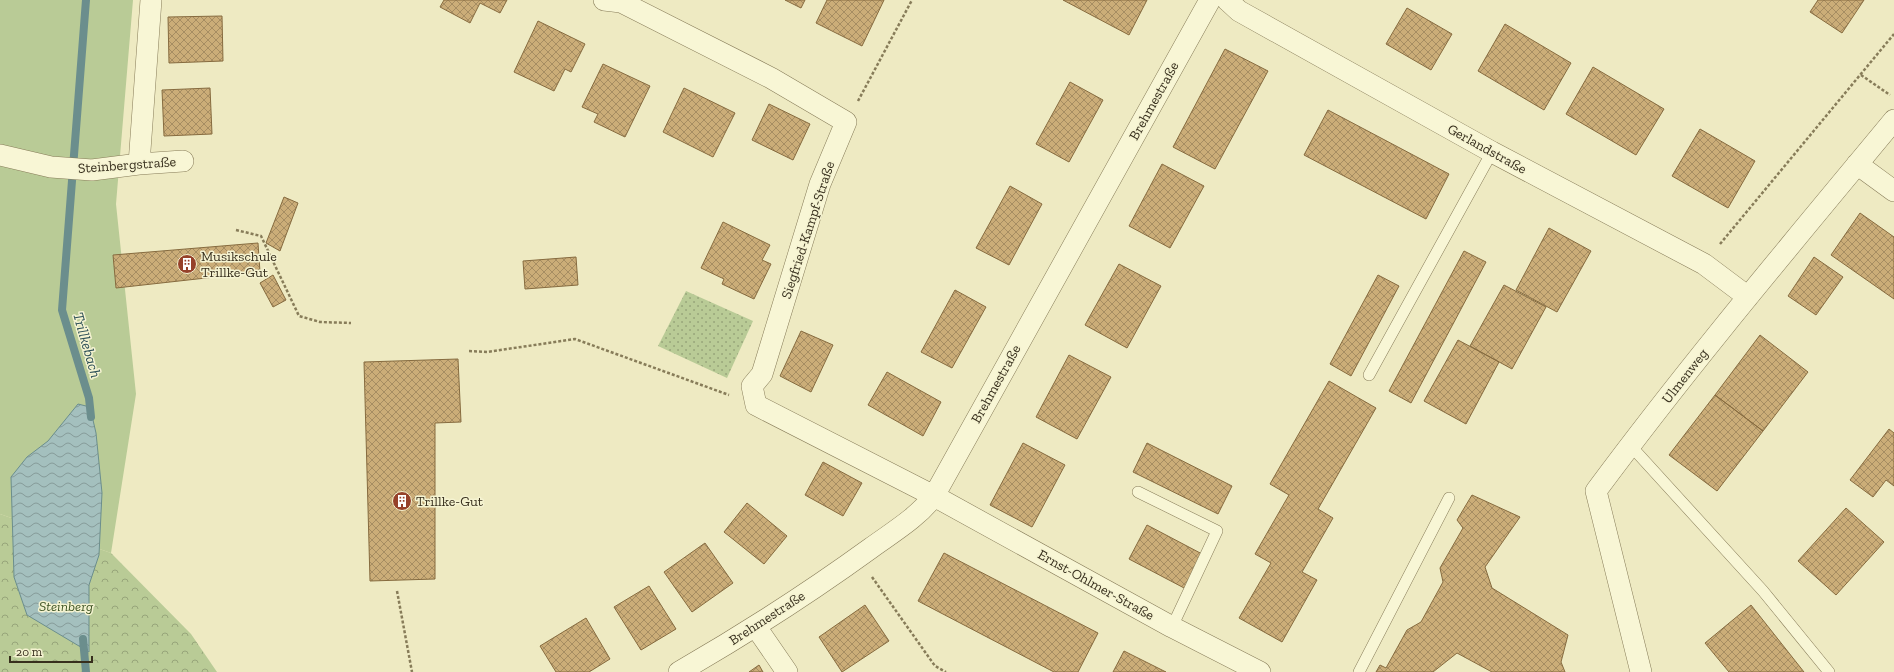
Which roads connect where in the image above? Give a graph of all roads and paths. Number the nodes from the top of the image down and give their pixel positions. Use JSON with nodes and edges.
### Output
{"nodes":[{"id":1,"x":151,"y":0,"type":"edge"},
{"id":2,"x":604,"y":0,"type":"edge"},
{"id":3,"x":912,"y":0,"type":"edge"},
{"id":4,"x":1210,"y":0,"type":"edge"},
{"id":5,"x":1227,"y":0,"type":"edge"},
{"id":6,"x":1894,"y":34,"type":"edge"},
{"id":7,"x":1862,"y":75,"type":"junction"},
{"id":8,"x":1883,"y":90,"type":"dead end"},
{"id":9,"x":1894,"y":120,"type":"edge"},
{"id":10,"x":846,"y":122,"type":"junction"},
{"id":11,"x":1492,"y":152,"type":"junction"},
{"id":12,"x":0,"y":155,"type":"edge"},
{"id":13,"x":183,"y":161,"type":"dead end"},
{"id":14,"x":139,"y":164,"type":"junction"},
{"id":15,"x":1857,"y":164,"type":"junction"},
{"id":16,"x":1894,"y":191,"type":"edge"},
{"id":17,"x":236,"y":230,"type":"dead end"},
{"id":18,"x":1704,"y":264,"type":"junction"},
{"id":19,"x":1748,"y":297,"type":"junction"},
{"id":20,"x":351,"y":323,"type":"dead end"},
{"id":21,"x":469,"y":351,"type":"dead end"},
{"id":22,"x":1369,"y":375,"type":"dead end"},
{"id":23,"x":756,"y":405,"type":"junction"},
{"id":24,"x":1630,"y":445,"type":"junction"},
{"id":25,"x":1138,"y":492,"type":"dead end"},
{"id":26,"x":934,"y":496,"type":"junction"},
{"id":27,"x":1449,"y":498,"type":"dead end"},
{"id":28,"x":858,"y":557,"type":"junction"},
{"id":29,"x":397,"y":591,"type":"dead end"},
{"id":30,"x":756,"y":627,"type":"junction"},
{"id":31,"x":1172,"y":627,"type":"junction"},
{"id":32,"x":412,"y":672,"type":"edge"},
{"id":33,"x":679,"y":672,"type":"edge"},
{"id":34,"x":787,"y":672,"type":"edge"},
{"id":35,"x":946,"y":672,"type":"edge"},
{"id":36,"x":1260,"y":672,"type":"edge"},
{"id":37,"x":1359,"y":672,"type":"edge"},
{"id":38,"x":1640,"y":672,"type":"edge"},
{"id":39,"x":1829,"y":672,"type":"edge"}],
"edges":[{"from":1,"to":14,"type":"street"},
{"from":2,"to":10,"type":"street"},
{"from":3,"to":10,"type":"path"},
{"from":4,"to":26,"type":"street","name":"Brehmestraße"},
{"from":5,"to":11,"type":"street","name":"Gerlandstraße"},
{"from":6,"to":7,"type":"path"},
{"from":7,"to":8,"type":"path"},
{"from":7,"to":18,"type":"path"},
{"from":9,"to":15,"type":"street","name":"Ulmenweg"},
{"from":10,"to":23,"type":"street","name":"Siegfried-Kampf-Straße"},
{"from":11,"to":18,"type":"street","name":"Gerlandstraße"},
{"from":11,"to":22,"type":"lane"},
{"from":12,"to":14,"type":"street","name":"Steinbergstraße"},
{"from":13,"to":14,"type":"street","name":"Steinbergstraße"},
{"from":15,"to":16,"type":"street"},
{"from":15,"to":19,"type":"street","name":"Ulmenweg"},
{"from":17,"to":20,"type":"path"},
{"from":18,"to":19,"type":"street","name":"Gerlandstraße"},
{"from":19,"to":24,"type":"street","name":"Ulmenweg"},
{"from":21,"to":23,"type":"path"},
{"from":23,"to":26,"type":"street"},
{"from":24,"to":38,"type":"street","name":"Ulmenweg"},
{"from":24,"to":39,"type":"lane"},
{"from":25,"to":31,"type":"lane"},
{"from":26,"to":28,"type":"street","name":"Brehmestraße"},
{"from":26,"to":31,"type":"street","name":"Ernst-Ohlmer-Straße"},
{"from":27,"to":37,"type":"lane"},
{"from":28,"to":30,"type":"street","name":"Brehmestraße"},
{"from":28,"to":35,"type":"path"},
{"from":29,"to":32,"type":"path"},
{"from":30,"to":33,"type":"street","name":"Brehmestraße"},
{"from":30,"to":34,"type":"street"},
{"from":31,"to":36,"type":"street","name":"Ernst-Ohlmer-Straße"}]}
